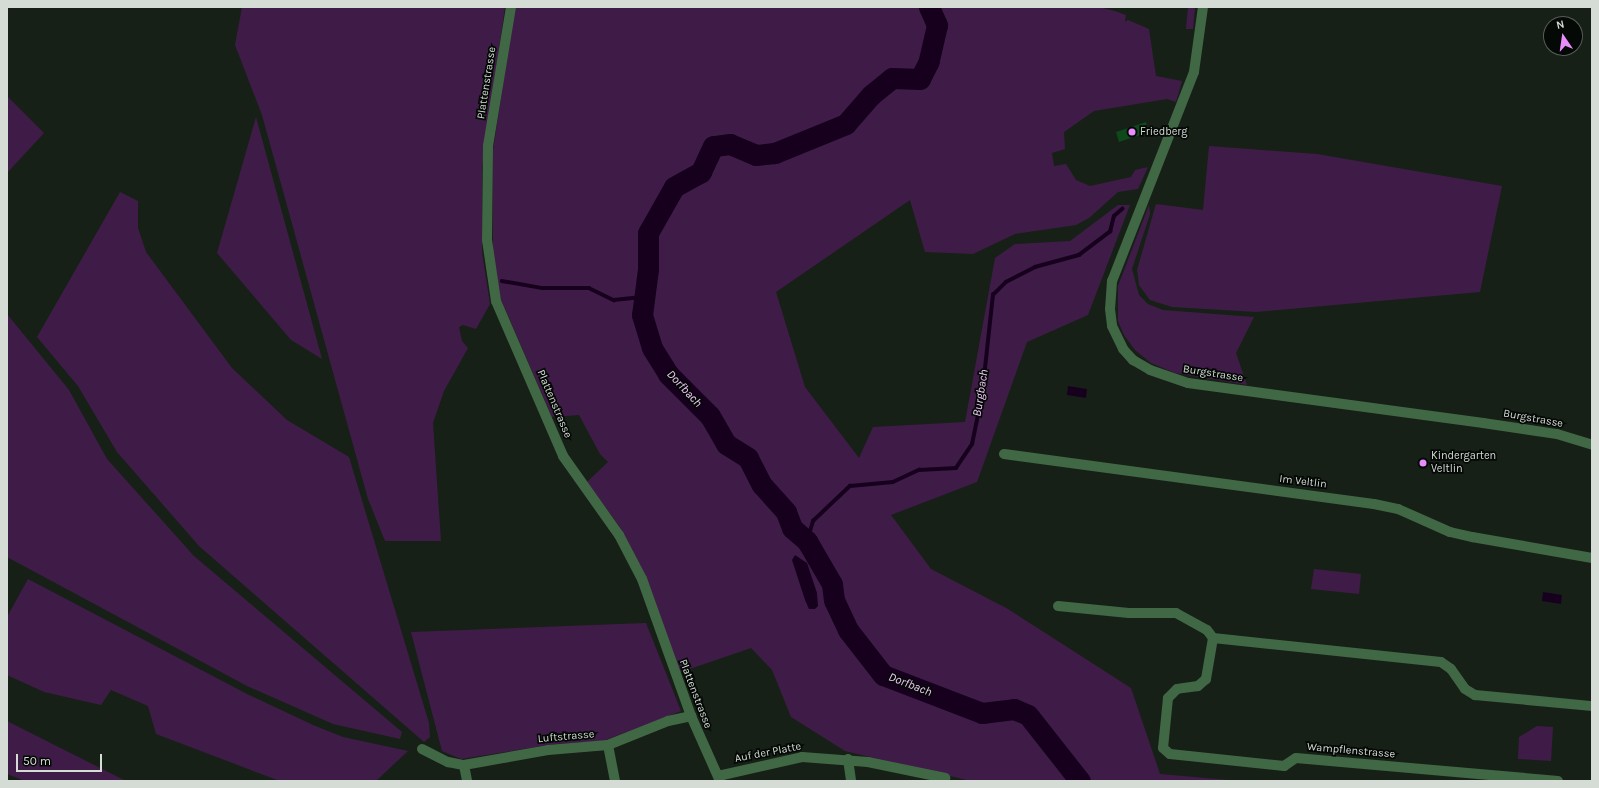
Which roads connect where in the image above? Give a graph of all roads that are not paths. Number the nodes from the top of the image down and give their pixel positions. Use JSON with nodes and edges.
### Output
{"nodes":[{"id":1,"x":511,"y":7,"type":"edge"},
{"id":2,"x":1203,"y":7,"type":"edge"},
{"id":3,"x":1592,"y":445,"type":"edge"},
{"id":4,"x":1004,"y":454,"type":"dead end"},
{"id":5,"x":1592,"y":558,"type":"edge"},
{"id":6,"x":1058,"y":606,"type":"dead end"},
{"id":7,"x":1213,"y":638,"type":"junction"},
{"id":8,"x":1592,"y":706,"type":"edge"},
{"id":9,"x":691,"y":716,"type":"junction"},
{"id":10,"x":608,"y":745,"type":"junction"},
{"id":11,"x":422,"y":749,"type":"dead end"},
{"id":12,"x":848,"y":759,"type":"junction"},
{"id":13,"x":464,"y":765,"type":"junction"},
{"id":14,"x":719,"y":778,"type":"edge"},
{"id":15,"x":945,"y":778,"type":"dead end"},
{"id":16,"x":467,"y":781,"type":"edge"},
{"id":17,"x":614,"y":781,"type":"edge"},
{"id":18,"x":851,"y":781,"type":"edge"},
{"id":19,"x":1558,"y":781,"type":"edge"}],
"edges":[{"from":1,"to":9,"type":"street","name":"Plattenstrasse"},
{"from":2,"to":3,"type":"street","name":"Burgstrasse"},
{"from":4,"to":5,"type":"street","name":"Im Veltlin"},
{"from":6,"to":7,"type":"street"},
{"from":7,"to":8,"type":"street"},
{"from":7,"to":19,"type":"street","name":"Wampflenstrasse"},
{"from":9,"to":10,"type":"street","name":"Luftstrasse"},
{"from":9,"to":14,"type":"street","name":"Plattenstrasse"},
{"from":10,"to":13,"type":"street","name":"Luftstrasse"},
{"from":10,"to":17,"type":"street"},
{"from":11,"to":13,"type":"street"},
{"from":12,"to":14,"type":"street","name":"Auf der Platte"},
{"from":12,"to":15,"type":"street","name":"Auf der Platte"},
{"from":12,"to":18,"type":"street"},
{"from":13,"to":16,"type":"street"}]}
